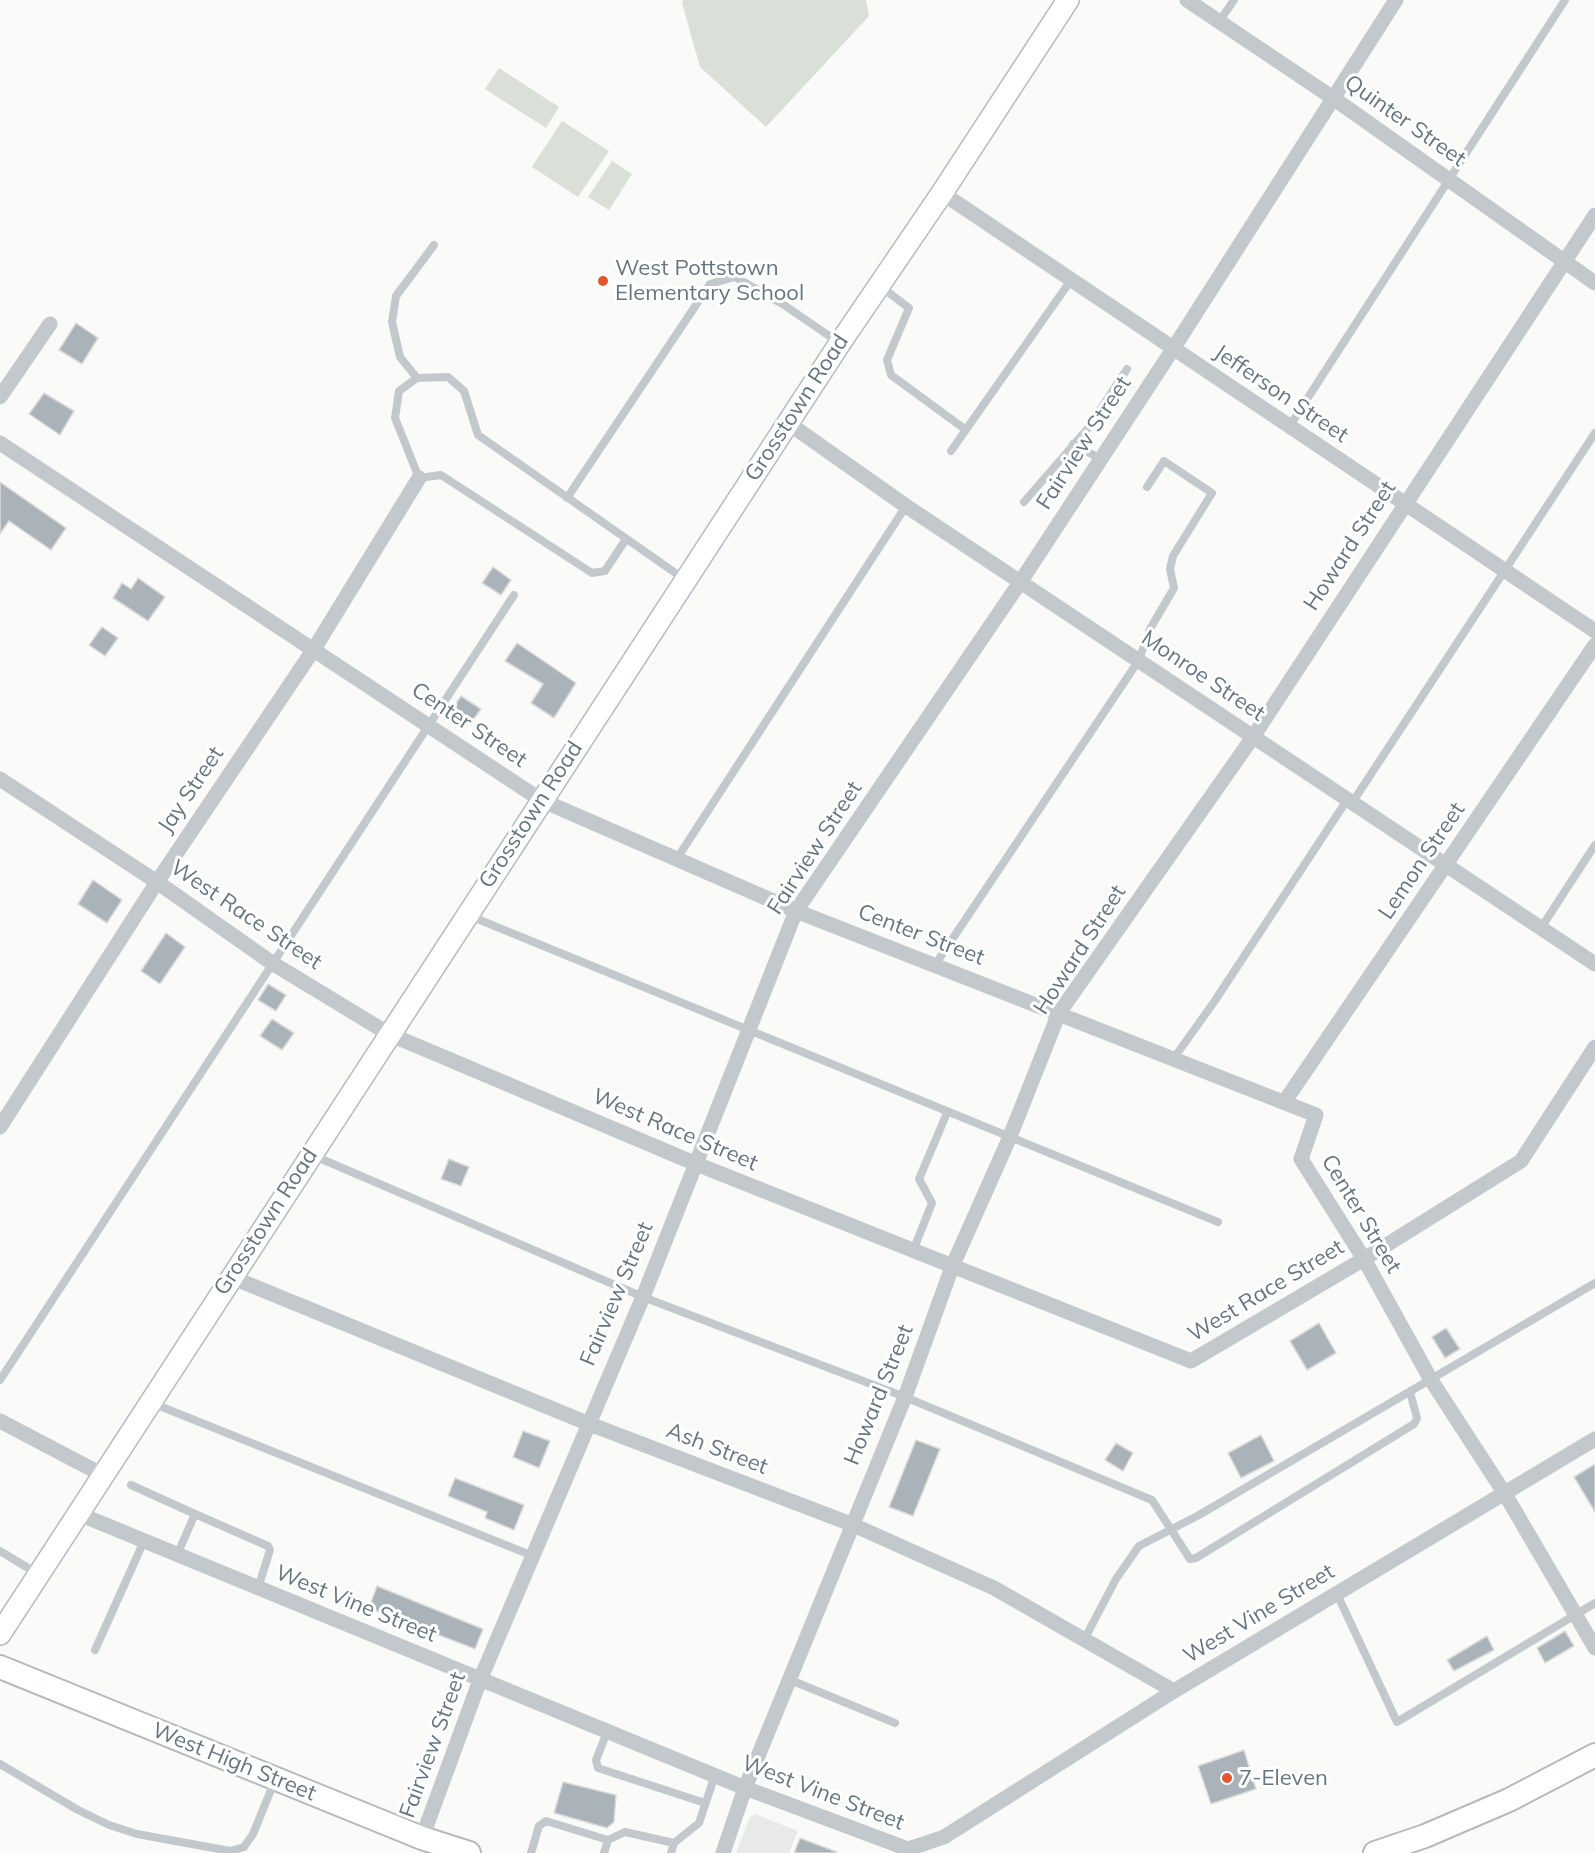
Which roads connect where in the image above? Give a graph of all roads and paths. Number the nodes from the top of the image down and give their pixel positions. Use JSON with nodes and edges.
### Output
{"nodes":[{"id":1,"x":1068,"y":0,"type":"edge"},
{"id":2,"x":1187,"y":0,"type":"edge"},
{"id":3,"x":1234,"y":0,"type":"edge"},
{"id":4,"x":1396,"y":0,"type":"edge"},
{"id":5,"x":1565,"y":0,"type":"edge"},
{"id":6,"x":1219,"y":22,"type":"junction"},
{"id":7,"x":1333,"y":98,"type":"junction"},
{"id":8,"x":1450,"y":180,"type":"junction"},
{"id":9,"x":942,"y":193,"type":"junction"},
{"id":10,"x":1595,"y":215,"type":"edge"},
{"id":11,"x":434,"y":245,"type":"dead end"},
{"id":12,"x":1566,"y":261,"type":"junction"},
{"id":13,"x":1071,"y":280,"type":"junction"},
{"id":14,"x":1595,"y":283,"type":"edge"},
{"id":15,"x":879,"y":285,"type":"junction"},
{"id":16,"x":50,"y":324,"type":"dead end"},
{"id":17,"x":840,"y":343,"type":"junction"},
{"id":18,"x":1173,"y":349,"type":"junction"},
{"id":19,"x":1126,"y":369,"type":"dead end"},
{"id":20,"x":417,"y":378,"type":"junction"},
{"id":21,"x":0,"y":397,"type":"edge"},
{"id":22,"x":788,"y":423,"type":"junction"},
{"id":23,"x":1289,"y":427,"type":"junction"},
{"id":24,"x":966,"y":430,"type":"junction"},
{"id":25,"x":1595,"y":433,"type":"edge"},
{"id":26,"x":0,"y":443,"type":"edge"},
{"id":27,"x":1073,"y":444,"type":"junction"},
{"id":28,"x":951,"y":451,"type":"dead end"},
{"id":29,"x":1101,"y":459,"type":"junction"},
{"id":30,"x":419,"y":478,"type":"junction"},
{"id":31,"x":1147,"y":487,"type":"dead end"},
{"id":32,"x":567,"y":498,"type":"junction"},
{"id":33,"x":1024,"y":502,"type":"dead end"},
{"id":34,"x":1404,"y":504,"type":"junction"},
{"id":35,"x":906,"y":506,"type":"junction"},
{"id":36,"x":626,"y":540,"type":"junction"},
{"id":37,"x":1505,"y":571,"type":"junction"},
{"id":38,"x":685,"y":579,"type":"junction"},
{"id":39,"x":1021,"y":581,"type":"junction"},
{"id":40,"x":514,"y":595,"type":"dead end"},
{"id":41,"x":1595,"y":631,"type":"edge"},
{"id":42,"x":1595,"y":645,"type":"edge"},
{"id":43,"x":314,"y":649,"type":"junction"},
{"id":44,"x":1139,"y":660,"type":"junction"},
{"id":45,"x":430,"y":726,"type":"junction"},
{"id":46,"x":1253,"y":737,"type":"junction"},
{"id":47,"x":0,"y":779,"type":"edge"},
{"id":48,"x":541,"y":800,"type":"junction"},
{"id":49,"x":1350,"y":802,"type":"junction"},
{"id":50,"x":1595,"y":845,"type":"edge"},
{"id":51,"x":676,"y":860,"type":"junction"},
{"id":52,"x":1446,"y":867,"type":"junction"},
{"id":53,"x":157,"y":882,"type":"junction"},
{"id":54,"x":796,"y":911,"type":"junction"},
{"id":55,"x":466,"y":914,"type":"junction"},
{"id":56,"x":1540,"y":928,"type":"junction"},
{"id":57,"x":272,"y":963,"type":"junction"},
{"id":58,"x":1595,"y":964,"type":"edge"},
{"id":59,"x":935,"y":965,"type":"junction"},
{"id":60,"x":1059,"y":1013,"type":"junction"},
{"id":61,"x":748,"y":1032,"type":"junction"},
{"id":62,"x":389,"y":1034,"type":"junction"},
{"id":63,"x":1595,"y":1047,"type":"edge"},
{"id":64,"x":1174,"y":1058,"type":"junction"},
{"id":65,"x":1285,"y":1101,"type":"junction"},
{"id":66,"x":946,"y":1113,"type":"junction"},
{"id":67,"x":0,"y":1127,"type":"edge"},
{"id":68,"x":1009,"y":1139,"type":"junction"},
{"id":69,"x":310,"y":1154,"type":"junction"},
{"id":70,"x":694,"y":1163,"type":"junction"},
{"id":71,"x":1218,"y":1222,"type":"dead end"},
{"id":72,"x":913,"y":1251,"type":"junction"},
{"id":73,"x":1364,"y":1259,"type":"junction"},
{"id":74,"x":952,"y":1267,"type":"junction"},
{"id":75,"x":231,"y":1278,"type":"junction"},
{"id":76,"x":1595,"y":1282,"type":"edge"},
{"id":77,"x":643,"y":1297,"type":"junction"},
{"id":78,"x":0,"y":1380,"type":"edge"},
{"id":79,"x":1431,"y":1380,"type":"junction"},
{"id":80,"x":1410,"y":1392,"type":"junction"},
{"id":81,"x":905,"y":1397,"type":"junction"},
{"id":82,"x":150,"y":1402,"type":"junction"},
{"id":83,"x":0,"y":1421,"type":"edge"},
{"id":84,"x":587,"y":1423,"type":"junction"},
{"id":85,"x":1595,"y":1439,"type":"edge"},
{"id":86,"x":103,"y":1475,"type":"junction"},
{"id":87,"x":130,"y":1485,"type":"dead end"},
{"id":88,"x":1505,"y":1494,"type":"junction"},
{"id":89,"x":79,"y":1514,"type":"junction"},
{"id":90,"x":195,"y":1514,"type":"junction"},
{"id":91,"x":851,"y":1524,"type":"junction"},
{"id":92,"x":1170,"y":1530,"type":"junction"},
{"id":93,"x":144,"y":1541,"type":"junction"},
{"id":94,"x":0,"y":1551,"type":"edge"},
{"id":95,"x":177,"y":1555,"type":"junction"},
{"id":96,"x":535,"y":1557,"type":"junction"},
{"id":97,"x":40,"y":1574,"type":"junction"},
{"id":98,"x":258,"y":1588,"type":"junction"},
{"id":99,"x":1337,"y":1594,"type":"junction"},
{"id":100,"x":1595,"y":1604,"type":"edge"},
{"id":101,"x":1574,"y":1616,"type":"junction"},
{"id":102,"x":0,"y":1634,"type":"edge"},
{"id":103,"x":1084,"y":1640,"type":"junction"},
{"id":104,"x":1595,"y":1648,"type":"edge"},
{"id":105,"x":95,"y":1650,"type":"dead end"},
{"id":106,"x":0,"y":1667,"type":"edge"},
{"id":107,"x":788,"y":1679,"type":"junction"},
{"id":108,"x":480,"y":1680,"type":"junction"},
{"id":109,"x":1174,"y":1691,"type":"junction"},
{"id":110,"x":895,"y":1723,"type":"dead end"},
{"id":111,"x":607,"y":1732,"type":"junction"},
{"id":112,"x":1595,"y":1755,"type":"edge"},
{"id":113,"x":0,"y":1764,"type":"edge"},
{"id":114,"x":715,"y":1775,"type":"junction"},
{"id":115,"x":276,"y":1779,"type":"junction"},
{"id":116,"x":745,"y":1788,"type":"junction"},
{"id":117,"x":705,"y":1803,"type":"junction"},
{"id":118,"x":422,"y":1838,"type":"junction"},
{"id":119,"x":608,"y":1840,"type":"junction"},
{"id":120,"x":674,"y":1844,"type":"junction"},
{"id":121,"x":469,"y":1853,"type":"edge"},
{"id":122,"x":531,"y":1853,"type":"edge"},
{"id":123,"x":604,"y":1853,"type":"edge"},
{"id":124,"x":671,"y":1853,"type":"edge"},
{"id":125,"x":723,"y":1853,"type":"edge"},
{"id":126,"x":1375,"y":1853,"type":"edge"}],
"edges":[{"from":1,"to":9,"type":"street","name":"Grosstown Road"},
{"from":2,"to":6,"type":"street","name":"Quinter Street"},
{"from":3,"to":6,"type":"lane"},
{"from":4,"to":7,"type":"street","name":"Fairview Street"},
{"from":5,"to":8,"type":"lane"},
{"from":6,"to":7,"type":"street","name":"Quinter Street"},
{"from":7,"to":8,"type":"street","name":"Quinter Street"},
{"from":7,"to":18,"type":"street","name":"Fairview Street"},
{"from":8,"to":12,"type":"street","name":"Quinter Street"},
{"from":8,"to":23,"type":"lane"},
{"from":9,"to":13,"type":"street","name":"Jefferson Street"},
{"from":9,"to":15,"type":"street","name":"Grosstown Road"},
{"from":10,"to":12,"type":"street","name":"Howard Street"},
{"from":11,"to":20,"type":"lane"},
{"from":12,"to":14,"type":"street","name":"Quinter Street"},
{"from":12,"to":34,"type":"street","name":"Howard Street"},
{"from":13,"to":18,"type":"street","name":"Jefferson Street"},
{"from":13,"to":24,"type":"lane"},
{"from":15,"to":17,"type":"street","name":"Grosstown Road"},
{"from":15,"to":24,"type":"lane"},
{"from":16,"to":21,"type":"street"},
{"from":17,"to":22,"type":"street","name":"Grosstown Road"},
{"from":17,"to":32,"type":"lane"},
{"from":18,"to":23,"type":"street","name":"Jefferson Street"},
{"from":18,"to":29,"type":"street","name":"Fairview Street"},
{"from":19,"to":27,"type":"lane"},
{"from":20,"to":30,"type":"lane"},
{"from":20,"to":32,"type":"lane"},
{"from":22,"to":35,"type":"street","name":"Monroe Street"},
{"from":22,"to":38,"type":"street","name":"Grosstown Road"},
{"from":23,"to":34,"type":"street","name":"Jefferson Street"},
{"from":24,"to":28,"type":"lane"},
{"from":25,"to":37,"type":"lane"},
{"from":26,"to":43,"type":"street","name":"Center Street"},
{"from":27,"to":29,"type":"lane"},
{"from":27,"to":33,"type":"lane"},
{"from":29,"to":39,"type":"street","name":"Fairview Street"},
{"from":30,"to":36,"type":"lane"},
{"from":30,"to":43,"type":"street","name":"Jay Street"},
{"from":31,"to":44,"type":"lane"},
{"from":32,"to":36,"type":"lane"},
{"from":34,"to":37,"type":"street","name":"Jefferson Street"},
{"from":34,"to":46,"type":"street","name":"Howard Street"},
{"from":35,"to":39,"type":"street","name":"Monroe Street"},
{"from":35,"to":51,"type":"lane"},
{"from":36,"to":38,"type":"lane"},
{"from":37,"to":41,"type":"street","name":"Jefferson Street"},
{"from":37,"to":49,"type":"lane"},
{"from":38,"to":48,"type":"street","name":"Grosstown Road"},
{"from":39,"to":44,"type":"street","name":"Monroe Street"},
{"from":39,"to":54,"type":"street","name":"Fairview Street"},
{"from":40,"to":45,"type":"lane"},
{"from":42,"to":52,"type":"street","name":"Lemon Street"},
{"from":43,"to":45,"type":"street","name":"Center Street"},
{"from":43,"to":53,"type":"street","name":"Jay Street"},
{"from":44,"to":46,"type":"street","name":"Monroe Street"},
{"from":44,"to":59,"type":"lane"},
{"from":45,"to":48,"type":"street","name":"Center Street"},
{"from":45,"to":57,"type":"lane"},
{"from":46,"to":49,"type":"street","name":"Monroe Street"},
{"from":46,"to":60,"type":"street","name":"Howard Street"},
{"from":47,"to":53,"type":"street","name":"West Race Street"},
{"from":48,"to":51,"type":"street","name":"Center Street"},
{"from":48,"to":55,"type":"street","name":"Grosstown Road"},
{"from":49,"to":52,"type":"street","name":"Monroe Street"},
{"from":49,"to":64,"type":"lane"},
{"from":50,"to":56,"type":"lane"},
{"from":51,"to":54,"type":"street","name":"Center Street"},
{"from":52,"to":56,"type":"street","name":"Monroe Street"},
{"from":52,"to":65,"type":"street","name":"Lemon Street"},
{"from":53,"to":57,"type":"street","name":"West Race Street"},
{"from":53,"to":67,"type":"street","name":"Jay Street"},
{"from":54,"to":59,"type":"street","name":"Center Street"},
{"from":54,"to":61,"type":"street","name":"Fairview Street"},
{"from":55,"to":61,"type":"lane"},
{"from":55,"to":62,"type":"street","name":"Grosstown Road"},
{"from":56,"to":58,"type":"street","name":"Monroe Street"},
{"from":57,"to":62,"type":"street","name":"West Race Street"},
{"from":57,"to":78,"type":"lane"},
{"from":59,"to":60,"type":"street","name":"Center Street"},
{"from":60,"to":64,"type":"street","name":"Center Street"},
{"from":60,"to":68,"type":"street","name":"Howard Street"},
{"from":61,"to":66,"type":"lane"},
{"from":61,"to":70,"type":"street","name":"Fairview Street"},
{"from":62,"to":69,"type":"street","name":"Grosstown Road"},
{"from":62,"to":70,"type":"street","name":"West Race Street"},
{"from":63,"to":73,"type":"street"},
{"from":64,"to":65,"type":"street","name":"Center Street"},
{"from":65,"to":73,"type":"street","name":"Center Street"},
{"from":66,"to":68,"type":"lane"},
{"from":66,"to":72,"type":"lane"},
{"from":68,"to":71,"type":"lane"},
{"from":68,"to":74,"type":"street","name":"Howard Street"},
{"from":69,"to":75,"type":"street","name":"Grosstown Road"},
{"from":69,"to":77,"type":"lane"},
{"from":70,"to":72,"type":"street","name":"West Race Street"},
{"from":70,"to":77,"type":"street","name":"Fairview Street"},
{"from":72,"to":74,"type":"street","name":"West Race Street"},
{"from":73,"to":74,"type":"street","name":"West Race Street"},
{"from":73,"to":79,"type":"street","name":"Center Street"},
{"from":74,"to":81,"type":"street","name":"Howard Street"},
{"from":75,"to":82,"type":"street","name":"Grosstown Road"},
{"from":75,"to":84,"type":"street","name":"Ash Street"},
{"from":76,"to":79,"type":"lane"},
{"from":77,"to":81,"type":"lane"},
{"from":77,"to":84,"type":"street","name":"Fairview Street"},
{"from":79,"to":80,"type":"lane"},
{"from":79,"to":88,"type":"street","name":"Center Street"},
{"from":80,"to":92,"type":"lane"},
{"from":80,"to":92,"type":"lane"},
{"from":81,"to":91,"type":"street","name":"Howard Street"},
{"from":81,"to":92,"type":"lane"},
{"from":82,"to":86,"type":"street","name":"Grosstown Road"},
{"from":82,"to":96,"type":"lane"},
{"from":83,"to":86,"type":"street"},
{"from":84,"to":91,"type":"street","name":"Ash Street"},
{"from":84,"to":96,"type":"street","name":"Fairview Street"},
{"from":85,"to":88,"type":"street","name":"West Vine Street"},
{"from":86,"to":89,"type":"street","name":"Grosstown Road"},
{"from":87,"to":90,"type":"lane"},
{"from":88,"to":99,"type":"street","name":"West Vine Street"},
{"from":88,"to":101,"type":"street","name":"Center Street"},
{"from":89,"to":93,"type":"street","name":"West Vine Street"},
{"from":89,"to":97,"type":"street","name":"Grosstown Road"},
{"from":90,"to":95,"type":"lane"},
{"from":90,"to":98,"type":"lane"},
{"from":91,"to":103,"type":"street","name":"Ash Street"},
{"from":91,"to":107,"type":"street","name":"Howard Street"},
{"from":92,"to":103,"type":"lane"},
{"from":93,"to":95,"type":"street","name":"West Vine Street"},
{"from":93,"to":105,"type":"lane"},
{"from":94,"to":97,"type":"lane"},
{"from":95,"to":98,"type":"street","name":"West Vine Street"},
{"from":96,"to":108,"type":"street","name":"Fairview Street"},
{"from":97,"to":102,"type":"street","name":"Grosstown Road"},
{"from":98,"to":108,"type":"street","name":"West Vine Street"},
{"from":99,"to":101,"type":"lane"},
{"from":99,"to":109,"type":"street","name":"West Vine Street"},
{"from":100,"to":101,"type":"lane"},
{"from":101,"to":104,"type":"street","name":"Center Street"},
{"from":103,"to":109,"type":"street","name":"Ash Street"},
{"from":106,"to":115,"type":"main road","name":"West High Street"},
{"from":107,"to":110,"type":"lane"},
{"from":107,"to":116,"type":"street","name":"Howard Street"},
{"from":108,"to":111,"type":"street","name":"West Vine Street"},
{"from":108,"to":118,"type":"street","name":"Fairview Street"},
{"from":109,"to":116,"type":"street","name":"West Vine Street"},
{"from":111,"to":114,"type":"street","name":"West Vine Street"},
{"from":111,"to":117,"type":"lane"},
{"from":112,"to":126,"type":"main road"},
{"from":113,"to":115,"type":"lane"},
{"from":114,"to":116,"type":"street","name":"West Vine Street"},
{"from":114,"to":117,"type":"lane"},
{"from":115,"to":118,"type":"main road","name":"West High Street"},
{"from":116,"to":125,"type":"street","name":"Howard Street"},
{"from":117,"to":120,"type":"lane"},
{"from":118,"to":121,"type":"main road","name":"West High Street"},
{"from":119,"to":120,"type":"lane"},
{"from":119,"to":122,"type":"lane"},
{"from":119,"to":123,"type":"lane"},
{"from":120,"to":124,"type":"lane"}]}
